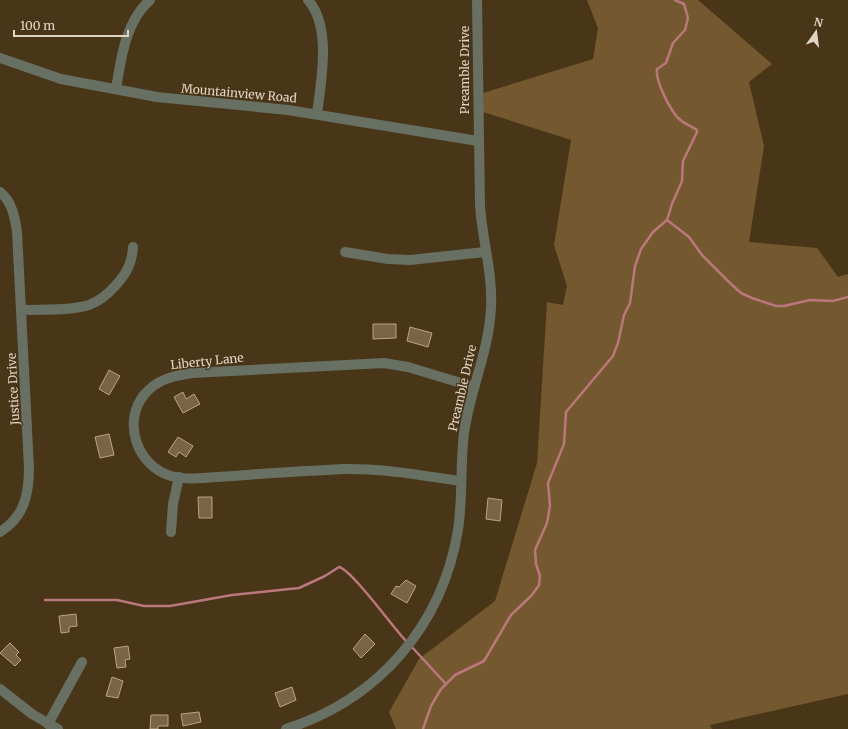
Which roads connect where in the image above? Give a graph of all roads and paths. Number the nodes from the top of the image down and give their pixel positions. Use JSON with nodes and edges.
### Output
{"nodes":[{"id":1,"x":150,"y":0,"type":"edge"},
{"id":2,"x":308,"y":0,"type":"edge"},
{"id":3,"x":477,"y":0,"type":"edge"},
{"id":4,"x":0,"y":58,"type":"edge"},
{"id":5,"x":116,"y":89,"type":"junction"},
{"id":6,"x":317,"y":114,"type":"junction"},
{"id":7,"x":478,"y":141,"type":"junction"},
{"id":8,"x":0,"y":192,"type":"edge"},
{"id":9,"x":133,"y":246,"type":"dead end"},
{"id":10,"x":345,"y":252,"type":"dead end"},
{"id":11,"x":485,"y":252,"type":"junction"},
{"id":12,"x":22,"y":310,"type":"junction"},
{"id":13,"x":474,"y":387,"type":"junction"},
{"id":14,"x":179,"y":477,"type":"junction"},
{"id":15,"x":461,"y":481,"type":"junction"},
{"id":16,"x":0,"y":532,"type":"edge"},
{"id":17,"x":171,"y":532,"type":"dead end"},
{"id":18,"x":82,"y":662,"type":"dead end"},
{"id":19,"x":0,"y":689,"type":"edge"},
{"id":20,"x":48,"y":724,"type":"junction"},
{"id":21,"x":58,"y":729,"type":"edge"},
{"id":22,"x":286,"y":729,"type":"edge"}],
"edges":[{"from":1,"to":5,"type":"street"},
{"from":2,"to":6,"type":"street"},
{"from":3,"to":7,"type":"street","name":"Preamble Drive"},
{"from":4,"to":5,"type":"street","name":"Mountainview Road"},
{"from":5,"to":6,"type":"street","name":"Mountainview Road"},
{"from":6,"to":7,"type":"street","name":"Mountainview Road"},
{"from":7,"to":11,"type":"street","name":"Preamble Drive"},
{"from":8,"to":12,"type":"street","name":"Justice Drive"},
{"from":9,"to":12,"type":"street"},
{"from":10,"to":11,"type":"street"},
{"from":11,"to":13,"type":"street","name":"Preamble Drive"},
{"from":12,"to":16,"type":"street","name":"Justice Drive"},
{"from":13,"to":14,"type":"street","name":"Liberty Lane"},
{"from":13,"to":15,"type":"street","name":"Preamble Drive"},
{"from":14,"to":15,"type":"street","name":"Liberty Lane"},
{"from":14,"to":17,"type":"street"},
{"from":15,"to":22,"type":"street","name":"Preamble Drive"},
{"from":18,"to":20,"type":"street"},
{"from":19,"to":20,"type":"street"},
{"from":20,"to":21,"type":"street"}]}
